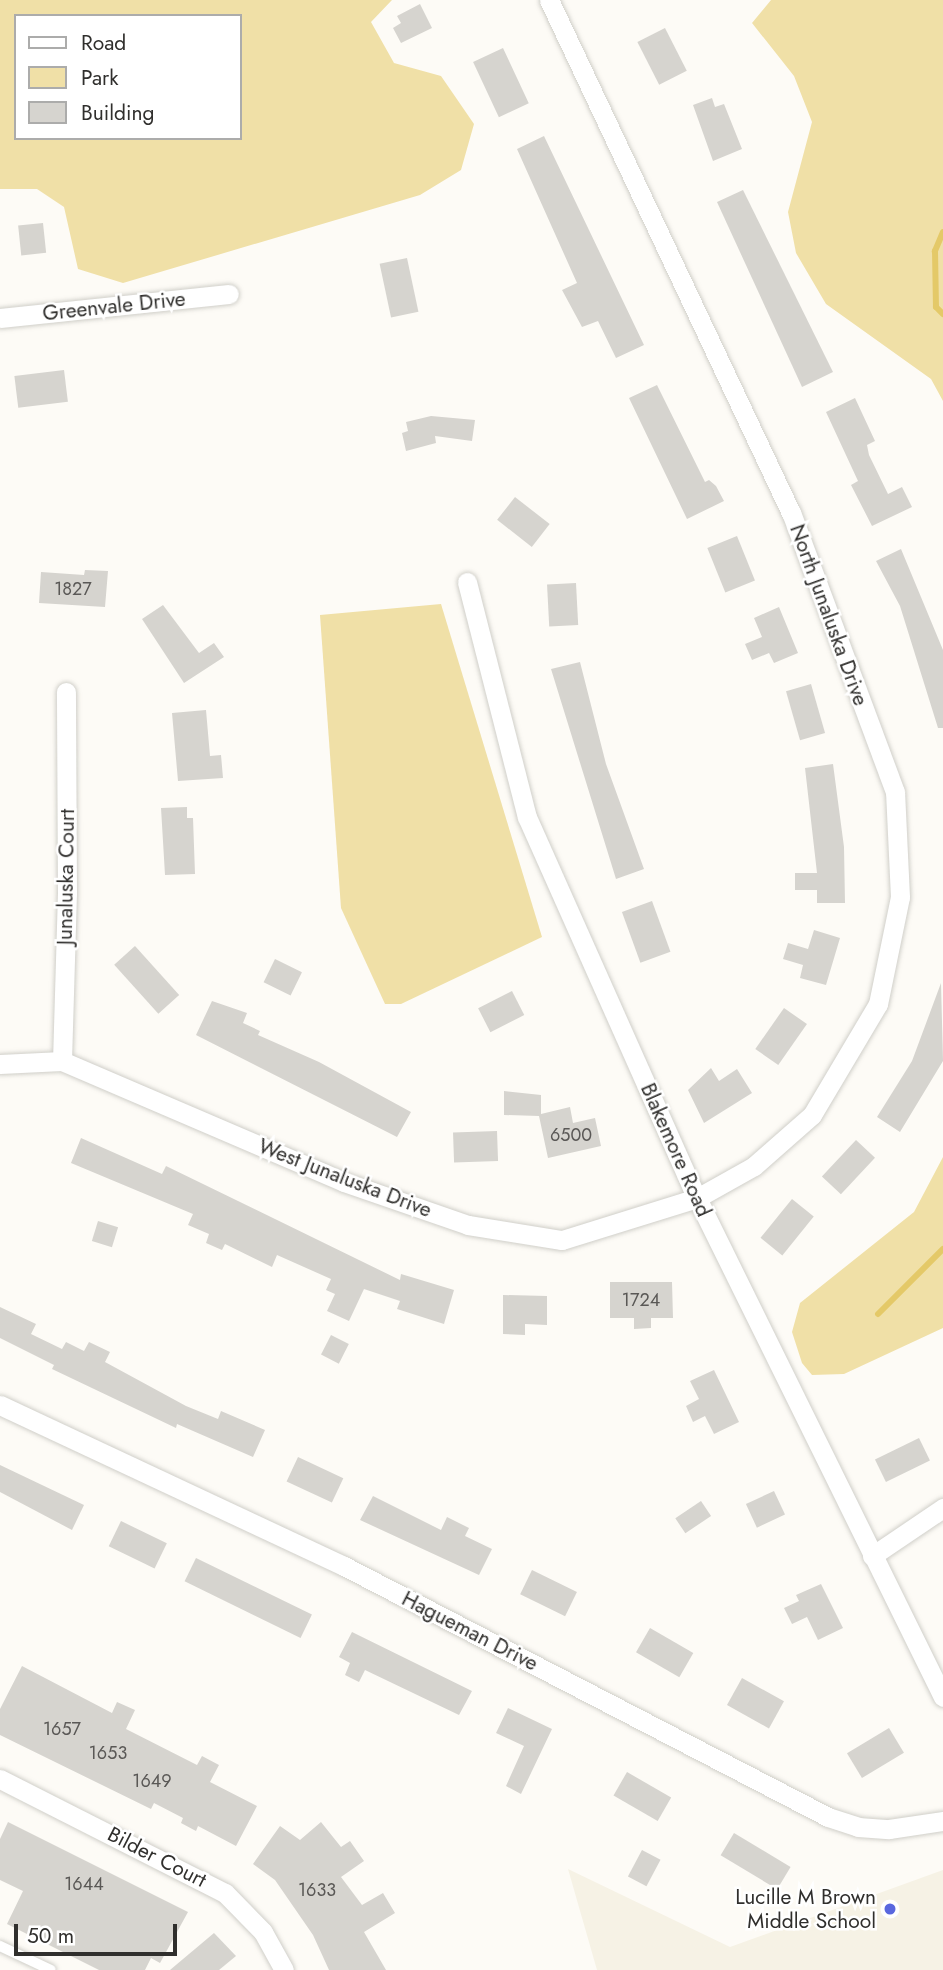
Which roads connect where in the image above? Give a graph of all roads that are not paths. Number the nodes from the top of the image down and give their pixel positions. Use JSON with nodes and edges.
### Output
{"nodes":[{"id":1,"x":550,"y":0,"type":"edge"},
{"id":2,"x":229,"y":294,"type":"dead end"},
{"id":3,"x":0,"y":318,"type":"edge"},
{"id":4,"x":467,"y":582,"type":"dead end"},
{"id":5,"x":66,"y":692,"type":"dead end"},
{"id":6,"x":62,"y":1061,"type":"junction"},
{"id":7,"x":0,"y":1063,"type":"edge"},
{"id":8,"x":697,"y":1198,"type":"junction"},
{"id":9,"x":0,"y":1405,"type":"edge"},
{"id":10,"x":943,"y":1508,"type":"edge"},
{"id":11,"x":872,"y":1556,"type":"junction"},
{"id":12,"x":943,"y":1697,"type":"edge"},
{"id":13,"x":0,"y":1779,"type":"edge"},
{"id":14,"x":943,"y":1821,"type":"edge"},
{"id":15,"x":0,"y":1946,"type":"edge"},
{"id":16,"x":51,"y":1970,"type":"edge"},
{"id":17,"x":284,"y":1970,"type":"edge"}],
"edges":[{"from":1,"to":8,"type":"street","name":"North Junaluska Drive"},
{"from":2,"to":3,"type":"street","name":"Greenvale Drive"},
{"from":4,"to":8,"type":"street","name":"Blakemore Road"},
{"from":5,"to":6,"type":"street","name":"Junaluska Court"},
{"from":6,"to":7,"type":"street","name":"West Junaluska Drive"},
{"from":6,"to":8,"type":"street","name":"West Junaluska Drive"},
{"from":8,"to":11,"type":"street","name":"Blakemore Road"},
{"from":9,"to":14,"type":"street","name":"Hagueman Drive"},
{"from":10,"to":11,"type":"street"},
{"from":11,"to":12,"type":"street","name":"Blakemore Road"},
{"from":13,"to":17,"type":"street","name":"Bilder Court"},
{"from":15,"to":16,"type":"lane"}]}
